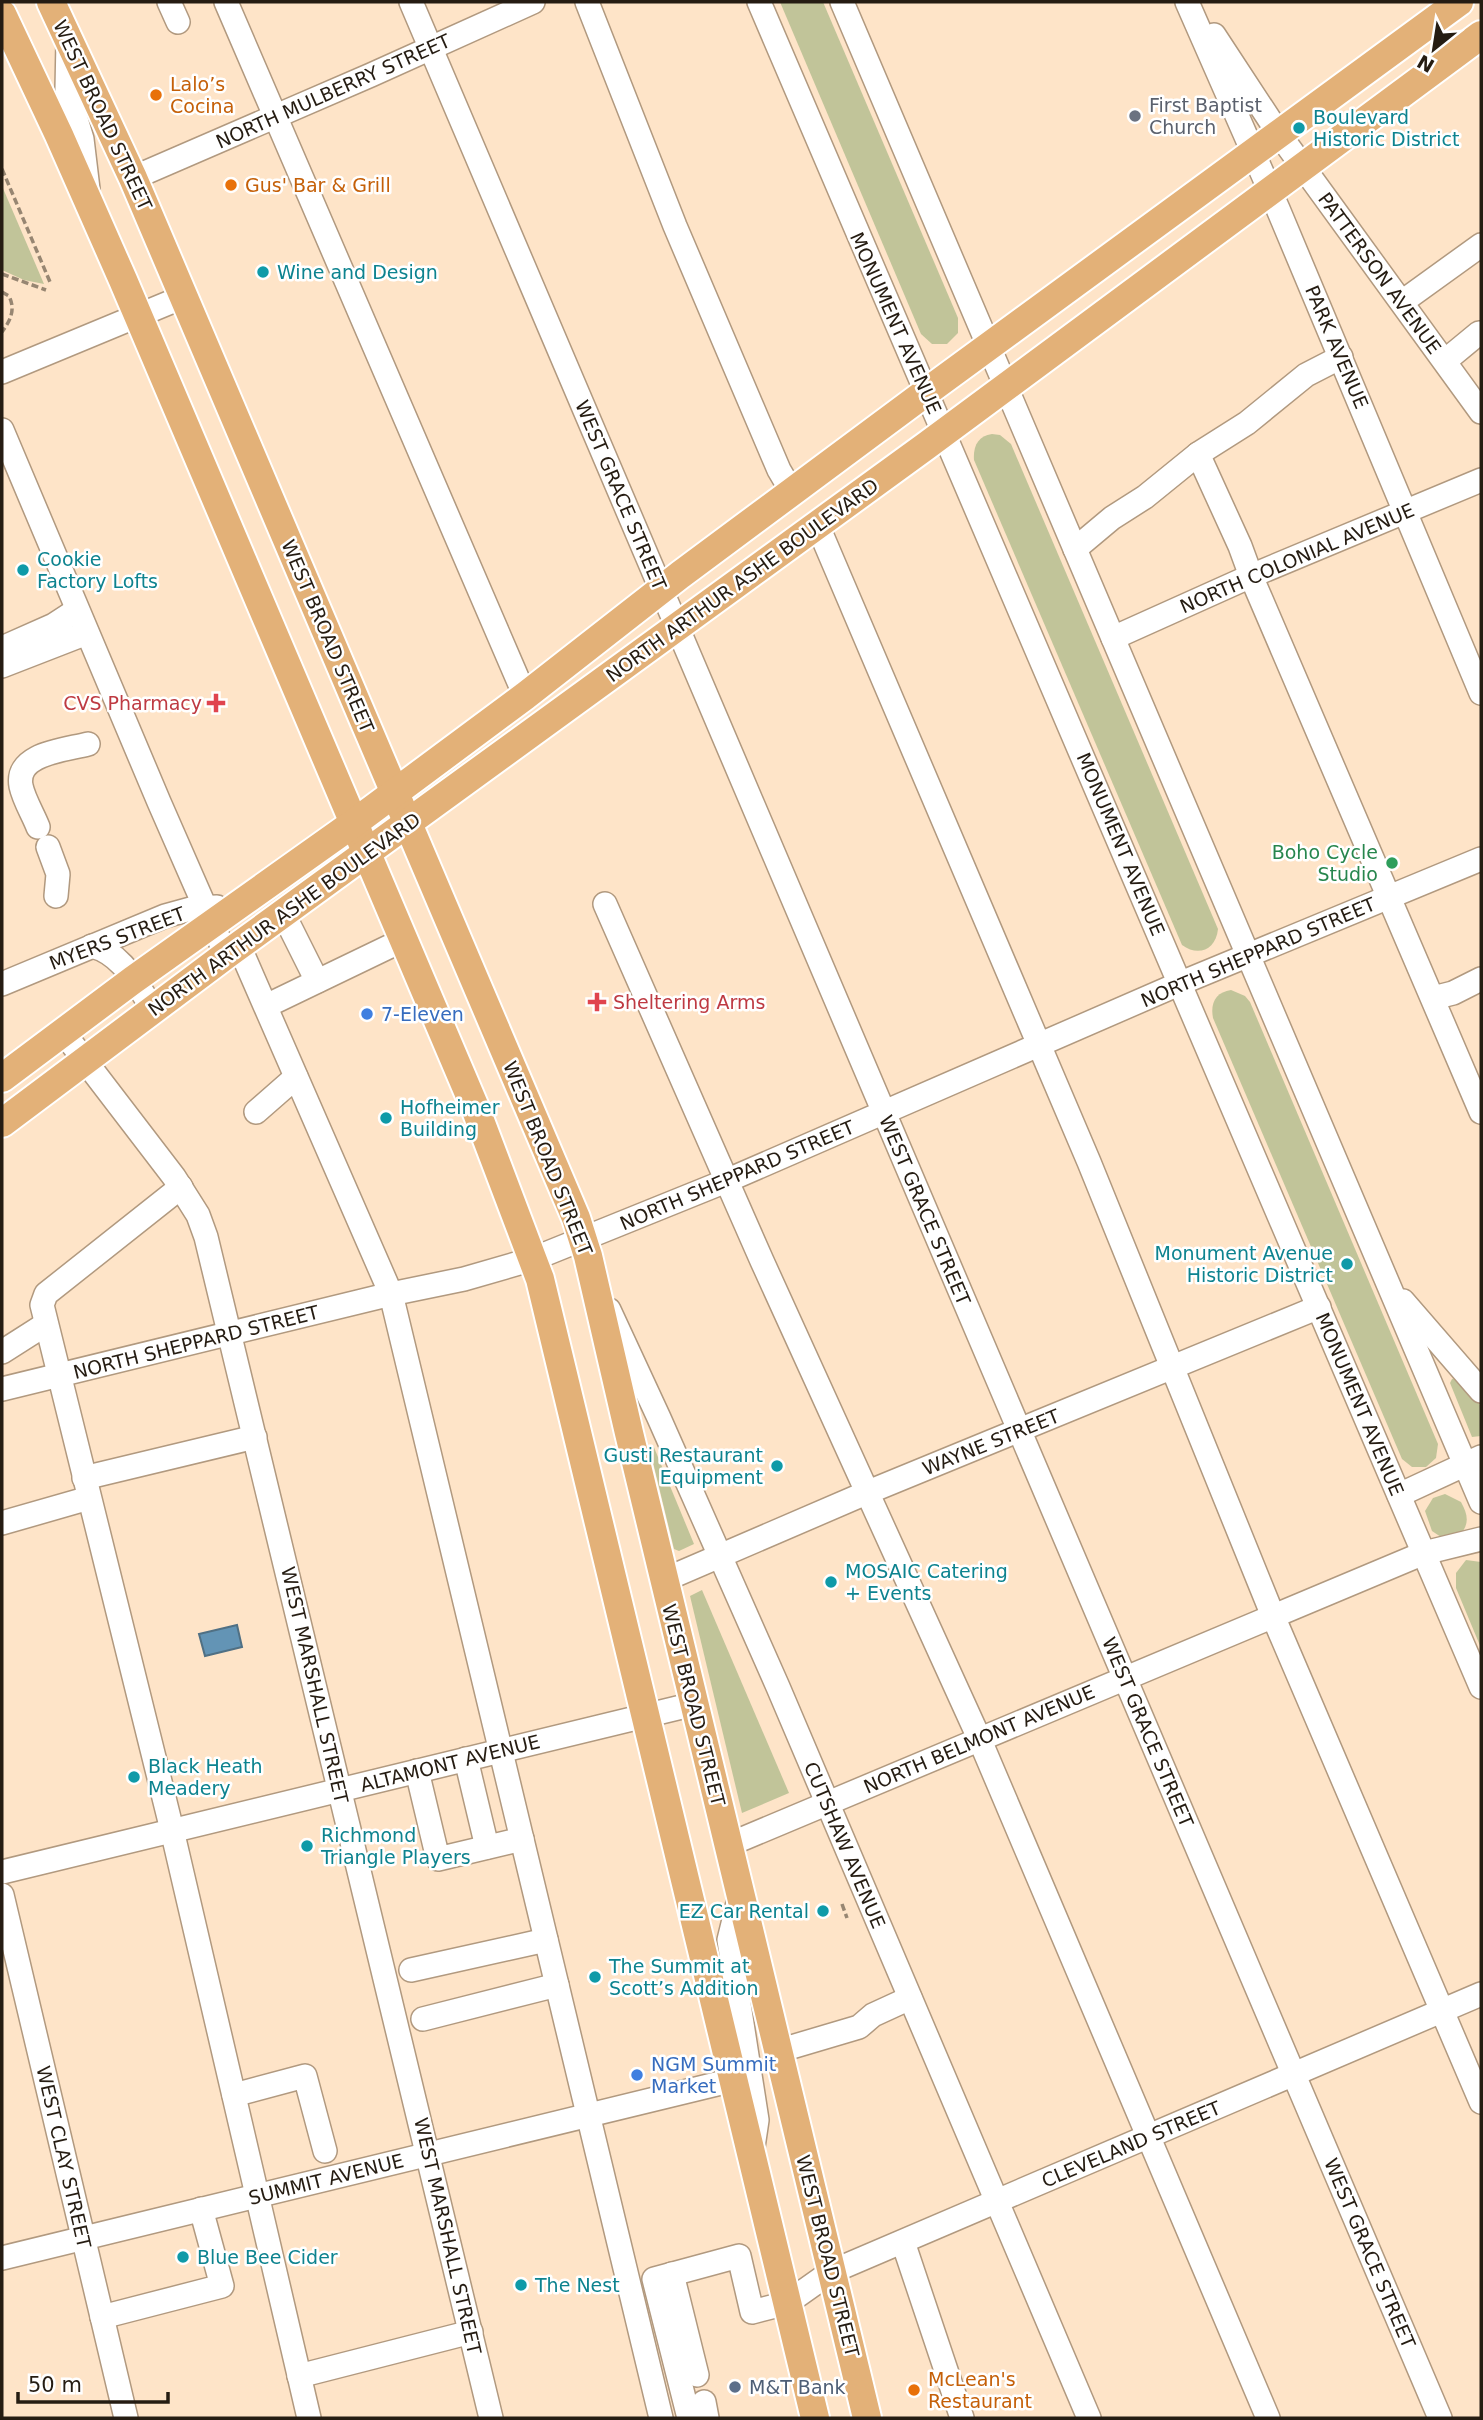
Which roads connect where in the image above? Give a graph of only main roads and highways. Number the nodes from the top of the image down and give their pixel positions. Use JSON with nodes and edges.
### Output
{"nodes":[{"id":1,"x":51,"y":2,"type":"edge"},
{"id":2,"x":1459,"y":2,"type":"edge"},
{"id":3,"x":2,"y":14,"type":"edge"},
{"id":4,"x":1481,"y":34,"type":"edge"},
{"id":5,"x":394,"y":793,"type":"junction"},
{"id":6,"x":354,"y":823,"type":"junction"},
{"id":7,"x":407,"y":824,"type":"junction"},
{"id":8,"x":366,"y":853,"type":"junction"},
{"id":9,"x":2,"y":1077,"type":"edge"},
{"id":10,"x":2,"y":1123,"type":"edge"},
{"id":11,"x":815,"y":2418,"type":"edge"},
{"id":12,"x":867,"y":2418,"type":"edge"}],
"edges":[{"from":1,"to":5,"type":"main road","name":"WEST BROAD STREET"},
{"from":2,"to":5,"type":"main road","name":"NORTH ARTHUR ASHE BOULEVARD"},
{"from":3,"to":6,"type":"main road"},
{"from":4,"to":7,"type":"main road","name":"NORTH ARTHUR ASHE BOULEVARD"},
{"from":5,"to":6,"type":"main road","name":"NORTH ARTHUR ASHE BOULEVARD"},
{"from":5,"to":7,"type":"main road","name":"WEST BROAD STREET"},
{"from":6,"to":8,"type":"main road"},
{"from":6,"to":9,"type":"main road","name":"NORTH ARTHUR ASHE BOULEVARD"},
{"from":7,"to":8,"type":"main road","name":"NORTH ARTHUR ASHE BOULEVARD"},
{"from":7,"to":12,"type":"main road","name":"WEST BROAD STREET"},
{"from":8,"to":10,"type":"main road","name":"NORTH ARTHUR ASHE BOULEVARD"},
{"from":8,"to":11,"type":"main road"}]}
